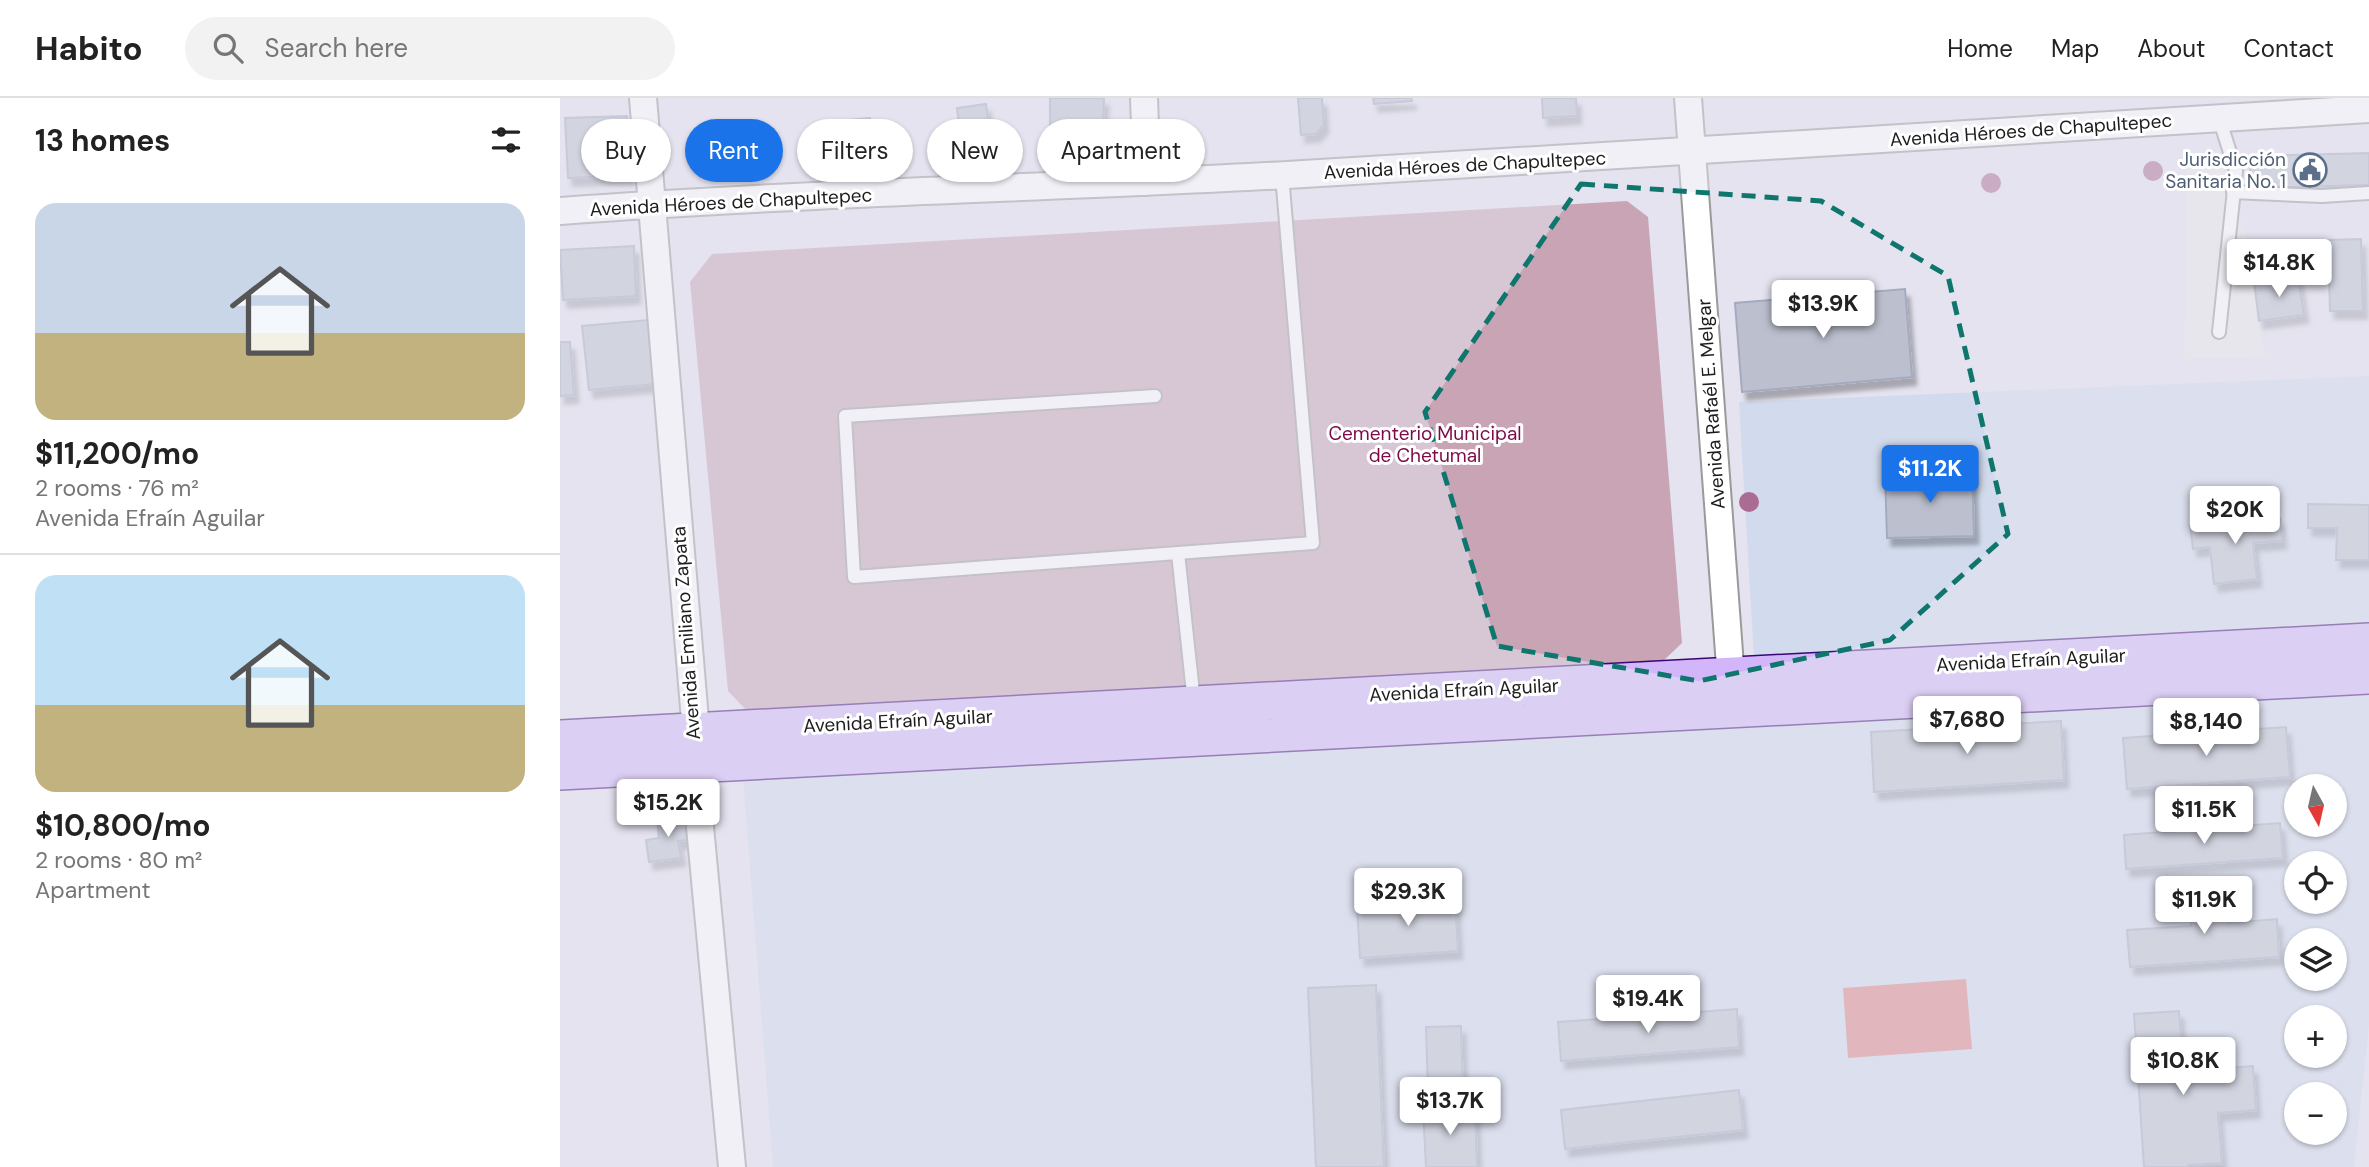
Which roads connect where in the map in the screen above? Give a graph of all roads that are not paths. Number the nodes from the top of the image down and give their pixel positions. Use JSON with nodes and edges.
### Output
{"nodes":[{"id":1,"x":643,"y":98,"type":"edge"},
{"id":2,"x":1144,"y":98,"type":"edge"},
{"id":3,"x":1688,"y":98,"type":"edge"},
{"id":4,"x":2218,"y":108,"type":"edge"},
{"id":5,"x":2369,"y":109,"type":"edge"},
{"id":6,"x":1145,"y":119,"type":"edge"},
{"id":7,"x":1692,"y":152,"type":"junction"},
{"id":8,"x":1282,"y":175,"type":"junction"},
{"id":9,"x":1205,"y":179,"type":"edge"},
{"id":10,"x":1147,"y":182,"type":"edge"},
{"id":11,"x":2233,"y":192,"type":"junction"},
{"id":12,"x":2369,"y":194,"type":"edge"},
{"id":13,"x":651,"y":204,"type":"junction"},
{"id":14,"x":560,"y":211,"type":"edge"},
{"id":15,"x":2219,"y":332,"type":"dead end"},
{"id":16,"x":1156,"y":396,"type":"dead end"},
{"id":17,"x":1178,"y":553,"type":"junction"},
{"id":18,"x":2369,"y":642,"type":"edge"},
{"id":19,"x":2369,"y":676,"type":"edge"},
{"id":20,"x":1732,"y":692,"type":"junction"},
{"id":21,"x":1194,"y":705,"type":"junction"},
{"id":22,"x":560,"y":739,"type":"edge"},
{"id":23,"x":695,"y":748,"type":"junction"},
{"id":24,"x":560,"y":771,"type":"edge"},
{"id":25,"x":732,"y":1167,"type":"edge"}],
"edges":[{"from":1,"to":13,"type":"street","name":"Avenida Emiliano Zapata"},
{"from":2,"to":6,"type":"street"},
{"from":3,"to":7,"type":"street","name":"Avenida Rafaél E. Melgar"},
{"from":4,"to":5,"type":"street","name":"Avenida Héroes de Chapultepec"},
{"from":4,"to":7,"type":"street","name":"Avenida Héroes de Chapultepec"},
{"from":4,"to":11,"type":"lane"},
{"from":7,"to":8,"type":"street","name":"Avenida Héroes de Chapultepec"},
{"from":7,"to":20,"type":"street","name":"Avenida Rafaél E. Melgar"},
{"from":8,"to":9,"type":"street","name":"Avenida Héroes de Chapultepec"},
{"from":8,"to":17,"type":"lane"},
{"from":10,"to":13,"type":"street","name":"Avenida Héroes de Chapultepec"},
{"from":11,"to":12,"type":"lane"},
{"from":11,"to":15,"type":"lane"},
{"from":13,"to":14,"type":"street","name":"Avenida Héroes de Chapultepec"},
{"from":13,"to":23,"type":"street","name":"Avenida Emiliano Zapata"},
{"from":16,"to":17,"type":"lane"},
{"from":17,"to":21,"type":"lane"},
{"from":18,"to":20,"type":"main road","name":"Avenida Efraín Aguilar"},
{"from":19,"to":20,"type":"main road","name":"Avenida Efraín Aguilar"},
{"from":20,"to":21,"type":"main road","name":"Avenida Efraín Aguilar"},
{"from":20,"to":23,"type":"main road","name":"Avenida Efraín Aguilar"},
{"from":21,"to":23,"type":"main road","name":"Avenida Efraín Aguilar"},
{"from":22,"to":23,"type":"main road","name":"Avenida Efraín Aguilar"},
{"from":23,"to":24,"type":"main road","name":"Avenida Efraín Aguilar"},
{"from":23,"to":25,"type":"street","name":"Avenida Emiliano Zapata"}]}
